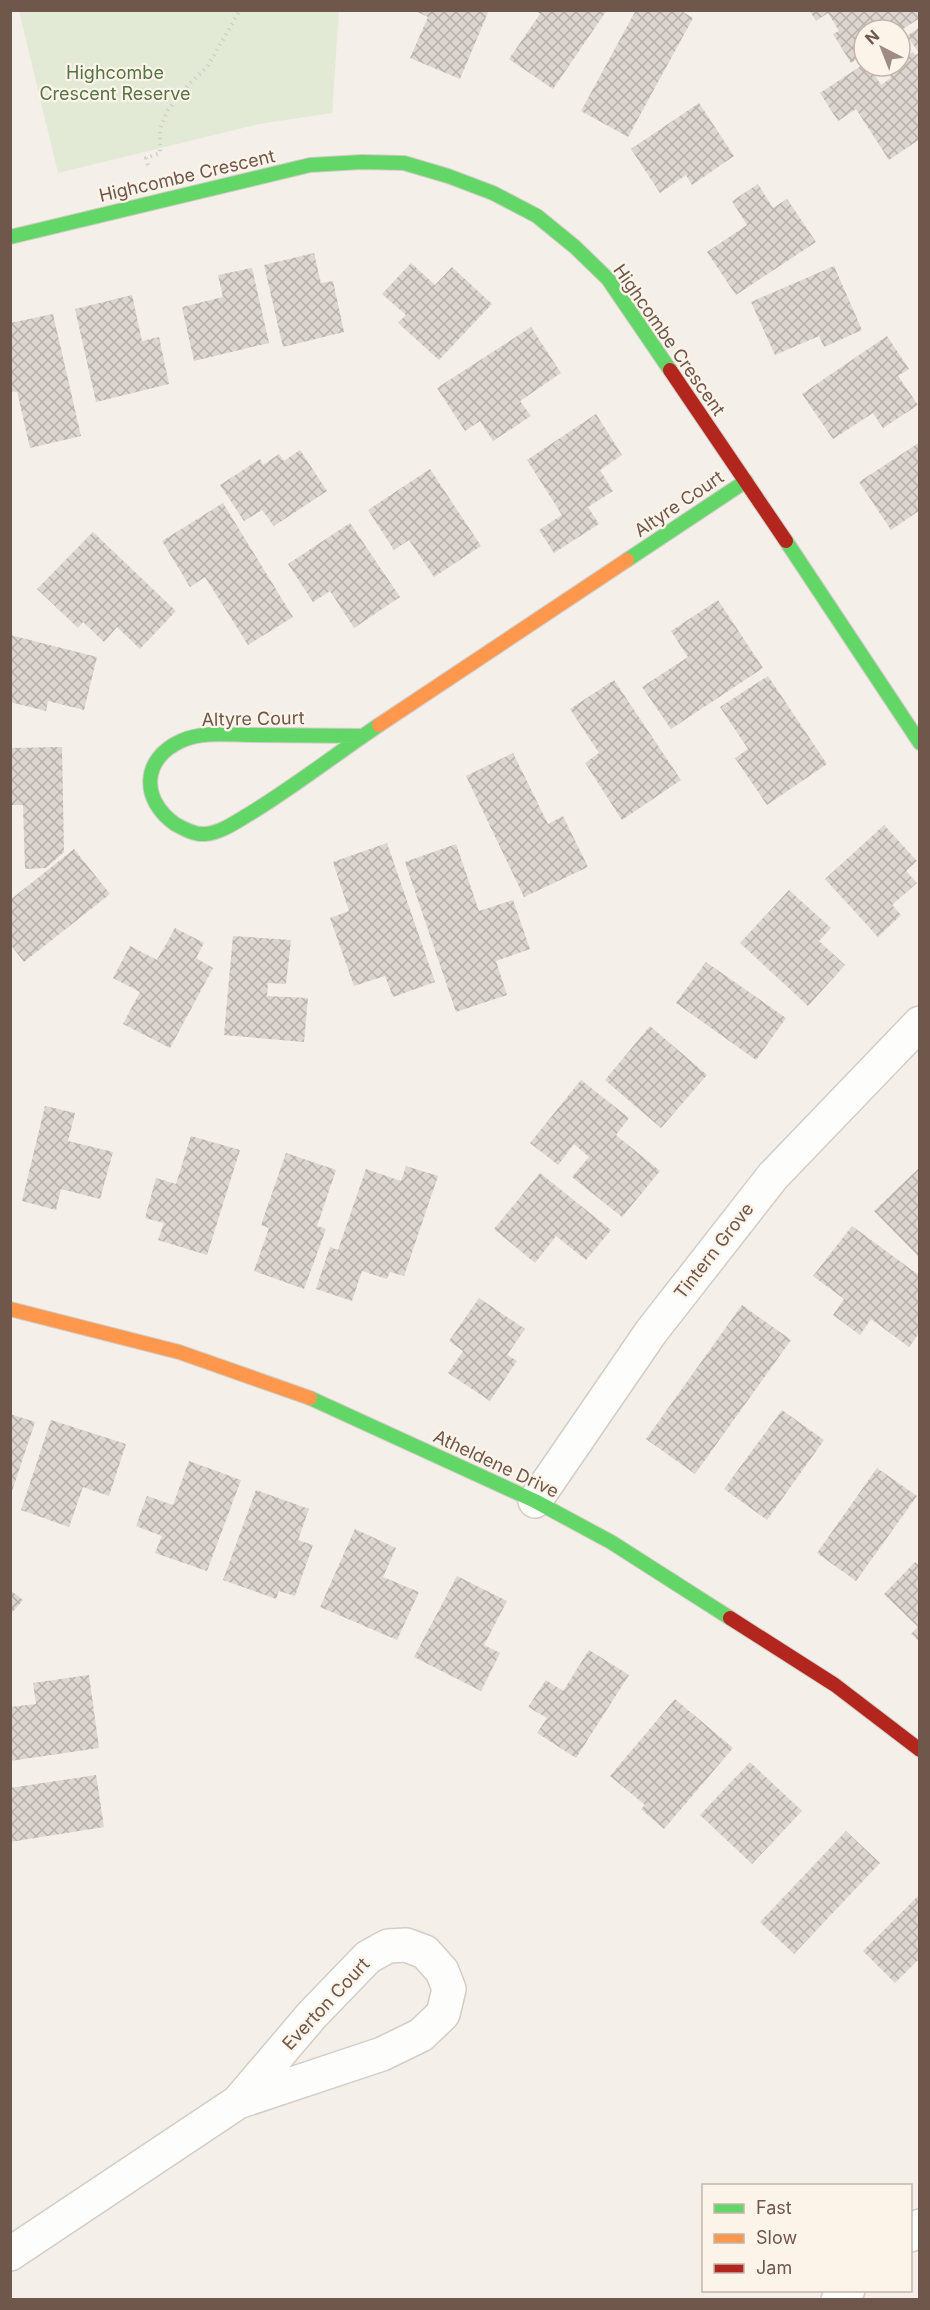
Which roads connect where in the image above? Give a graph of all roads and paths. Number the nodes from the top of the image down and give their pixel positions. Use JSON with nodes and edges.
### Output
{"nodes":[{"id":1,"x":240,"y":10,"type":"edge"},
{"id":2,"x":157,"y":202,"type":"junction"},
{"id":3,"x":10,"y":237,"type":"edge"},
{"id":4,"x":746,"y":481,"type":"junction"},
{"id":5,"x":363,"y":736,"type":"junction"},
{"id":6,"x":920,"y":743,"type":"edge"},
{"id":7,"x":920,"y":1023,"type":"edge"},
{"id":8,"x":10,"y":1309,"type":"edge"},
{"id":9,"x":535,"y":1501,"type":"junction"},
{"id":10,"x":920,"y":1750,"type":"edge"},
{"id":11,"x":238,"y":2102,"type":"junction"},
{"id":12,"x":10,"y":2254,"type":"edge"}],
"edges":[{"from":1,"to":2,"type":"path"},
{"from":2,"to":3,"type":"street","name":"Highcombe Crescent"},
{"from":2,"to":4,"type":"street","name":"Highcombe Crescent"},
{"from":4,"to":5,"type":"street","name":"Altyre Court"},
{"from":4,"to":6,"type":"street","name":"Highcombe Crescent"},
{"from":5,"to":5,"type":"street","name":"Altyre Court"},
{"from":7,"to":9,"type":"street","name":"Tintern Grove"},
{"from":8,"to":9,"type":"street","name":"Atheldene Drive"},
{"from":9,"to":10,"type":"street","name":"Atheldene Drive"},
{"from":11,"to":11,"type":"street","name":"Everton Court"},
{"from":11,"to":12,"type":"street","name":"Everton Court"}]}
